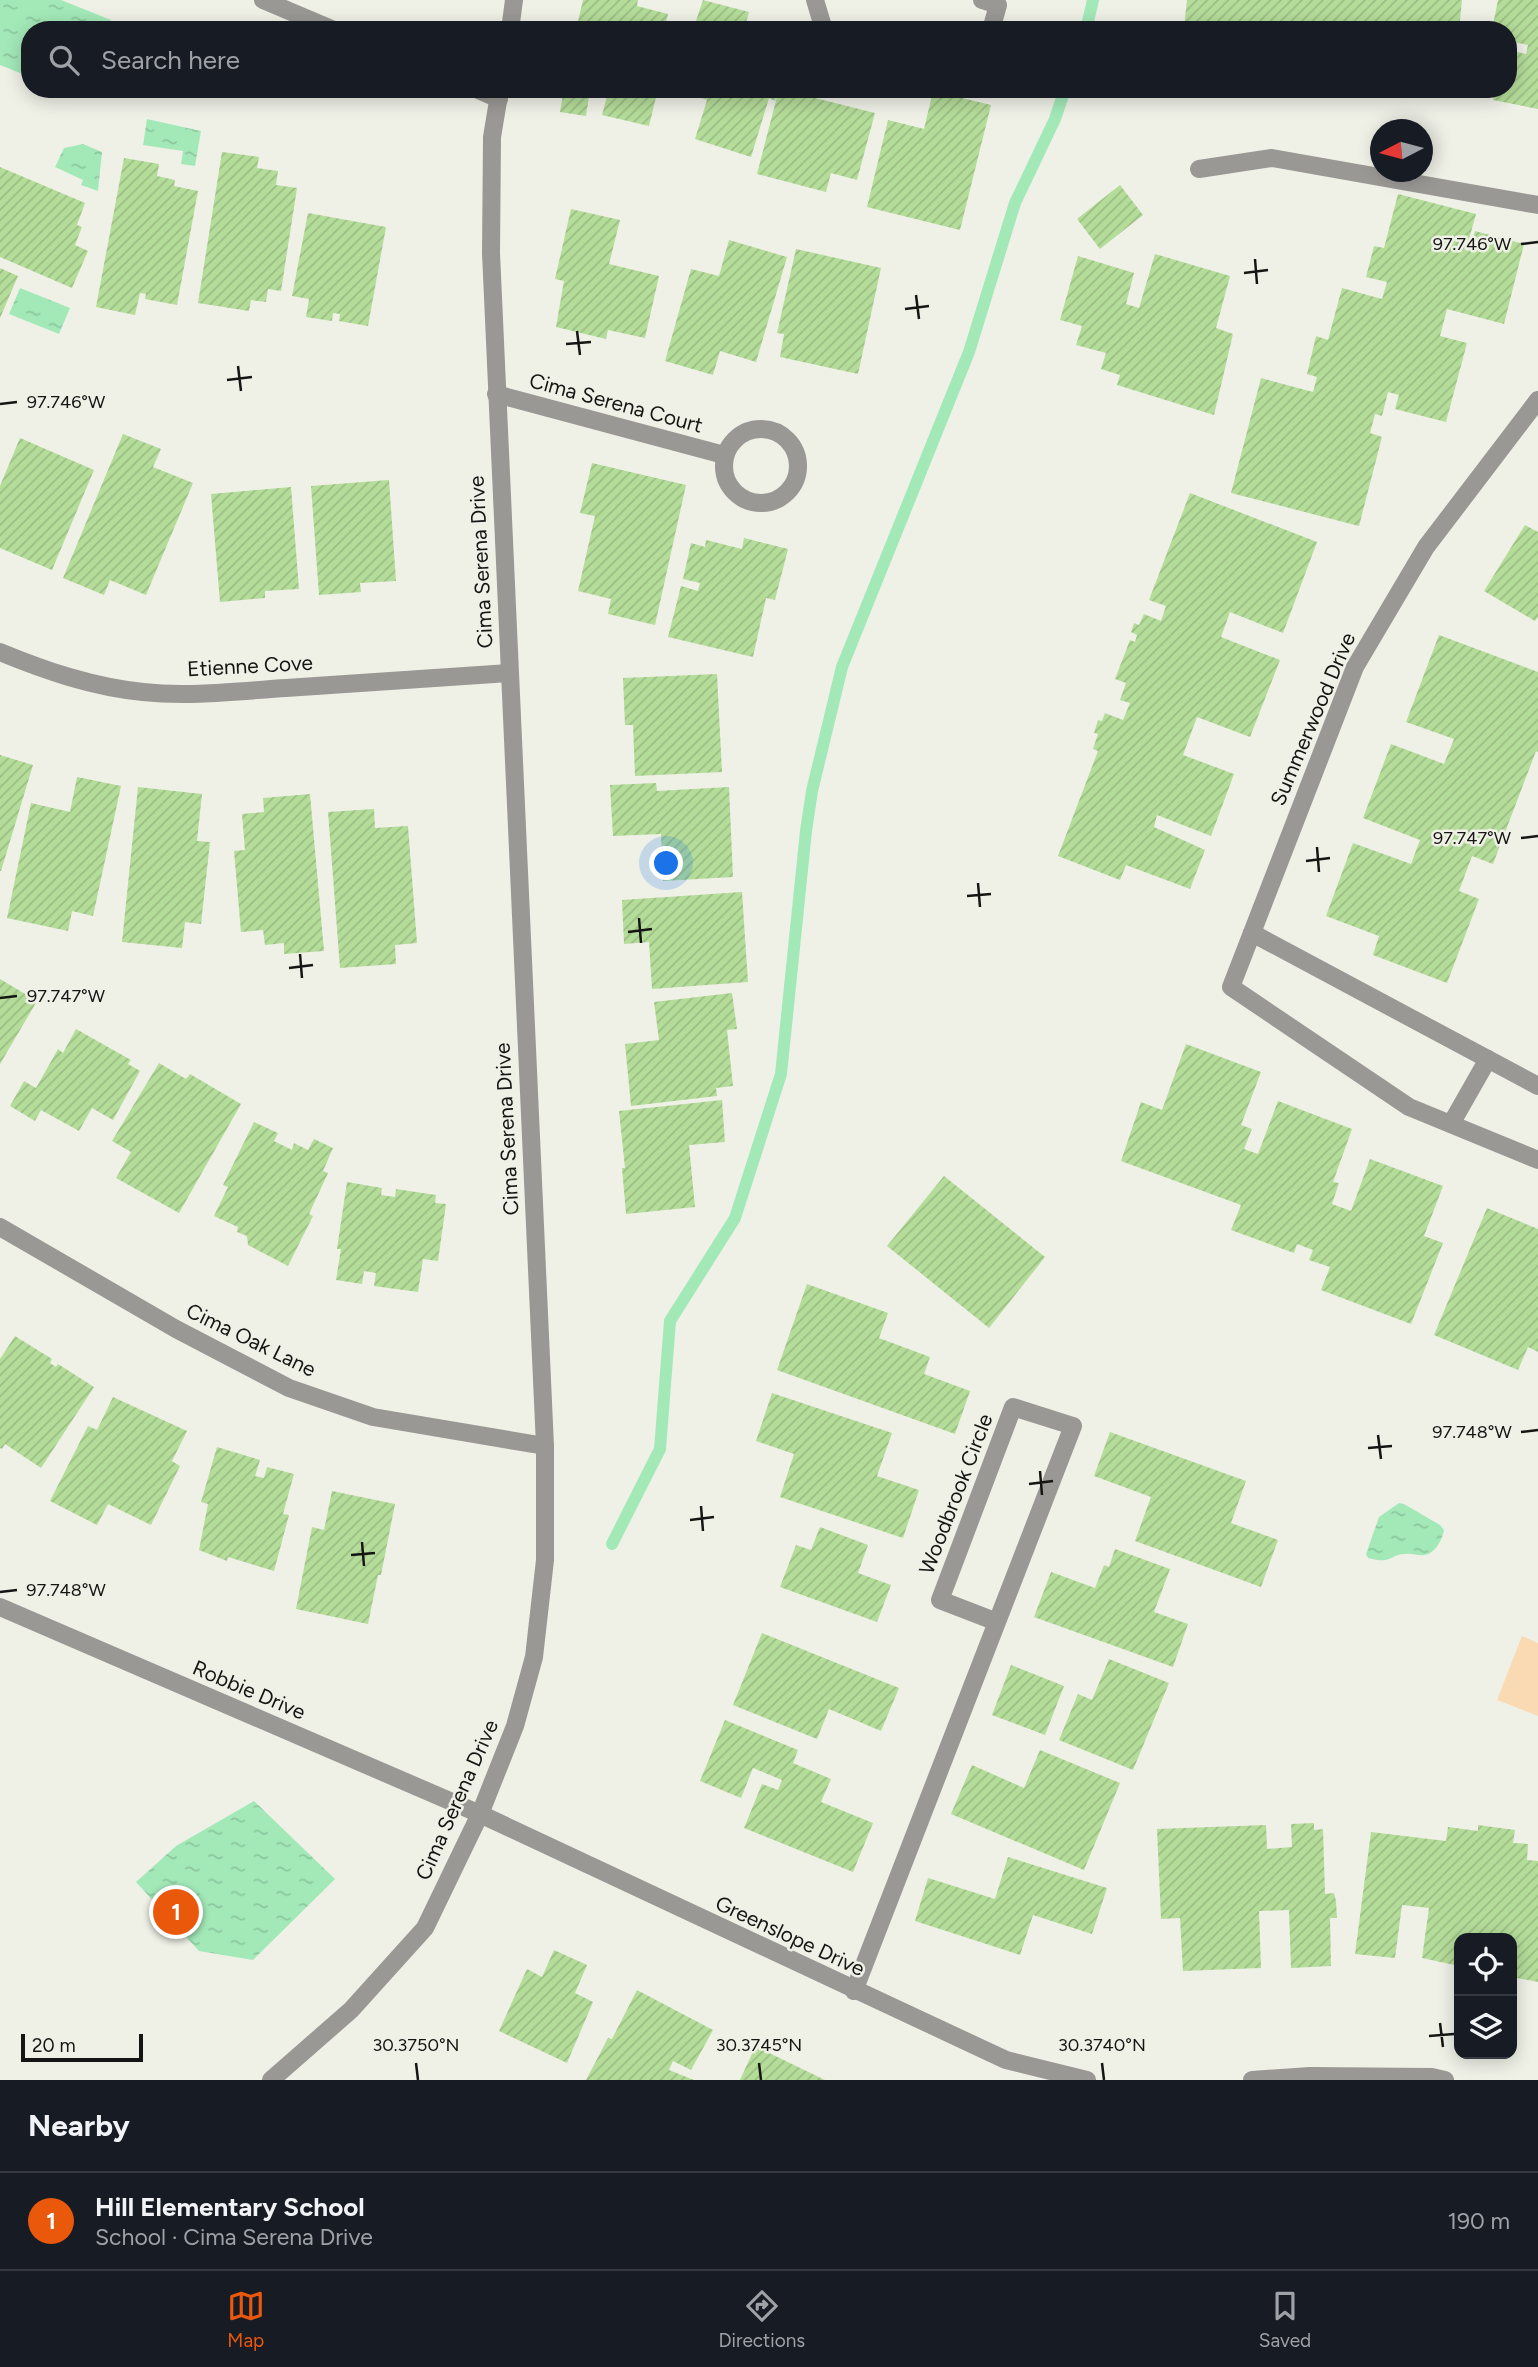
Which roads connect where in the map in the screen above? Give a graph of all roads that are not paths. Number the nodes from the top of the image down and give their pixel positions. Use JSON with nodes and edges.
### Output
{"nodes":[{"id":1,"x":263,"y":0,"type":"edge"},
{"id":2,"x":514,"y":0,"type":"edge"},
{"id":3,"x":815,"y":0,"type":"edge"},
{"id":4,"x":982,"y":0,"type":"edge"},
{"id":5,"x":313,"y":21,"type":"edge"},
{"id":6,"x":511,"y":21,"type":"edge"},
{"id":7,"x":821,"y":21,"type":"edge"},
{"id":8,"x":994,"y":21,"type":"edge"},
{"id":9,"x":498,"y":98,"type":"edge"},
{"id":10,"x":1199,"y":169,"type":"dead end"},
{"id":11,"x":1538,"y":205,"type":"edge"},
{"id":12,"x":496,"y":394,"type":"junction"},
{"id":13,"x":1538,"y":400,"type":"edge"},
{"id":14,"x":724,"y":455,"type":"junction"},
{"id":15,"x":0,"y":652,"type":"edge"},
{"id":16,"x":509,"y":673,"type":"junction"},
{"id":17,"x":1252,"y":933,"type":"junction"},
{"id":18,"x":1488,"y":1059,"type":"junction"},
{"id":19,"x":1538,"y":1086,"type":"edge"},
{"id":20,"x":1451,"y":1124,"type":"junction"},
{"id":21,"x":1538,"y":1160,"type":"edge"},
{"id":22,"x":0,"y":1227,"type":"edge"},
{"id":23,"x":545,"y":1446,"type":"junction"},
{"id":24,"x":0,"y":1607,"type":"edge"},
{"id":25,"x":997,"y":1622,"type":"junction"},
{"id":26,"x":480,"y":1814,"type":"junction"},
{"id":27,"x":854,"y":1991,"type":"junction"},
{"id":28,"x":1068,"y":2078,"type":"edge"},
{"id":29,"x":271,"y":2080,"type":"edge"},
{"id":30,"x":1087,"y":2080,"type":"edge"},
{"id":31,"x":1252,"y":2080,"type":"edge"},
{"id":32,"x":1445,"y":2080,"type":"edge"}],
"edges":[{"from":1,"to":5,"type":"street"},
{"from":2,"to":6,"type":"street"},
{"from":3,"to":7,"type":"street"},
{"from":4,"to":8,"type":"street"},
{"from":9,"to":12,"type":"street","name":"Cima Serena Drive"},
{"from":10,"to":11,"type":"street"},
{"from":12,"to":14,"type":"street","name":"Cima Serena Court"},
{"from":12,"to":16,"type":"street","name":"Cima Serena Drive"},
{"from":13,"to":17,"type":"street","name":"Summerwood Drive"},
{"from":14,"to":14,"type":"street","name":"Cima Serena Court"},
{"from":15,"to":16,"type":"street","name":"Etienne Cove"},
{"from":16,"to":23,"type":"street","name":"Cima Serena Drive"},
{"from":17,"to":18,"type":"street"},
{"from":17,"to":20,"type":"street","name":"Summerwood Drive"},
{"from":18,"to":19,"type":"street"},
{"from":18,"to":20,"type":"street"},
{"from":20,"to":21,"type":"street","name":"Summerwood Drive"},
{"from":22,"to":23,"type":"street","name":"Cima Oak Lane"},
{"from":23,"to":26,"type":"street","name":"Cima Serena Drive"},
{"from":24,"to":26,"type":"street","name":"Robbie Drive"},
{"from":25,"to":25,"type":"street","name":"Woodbrook Circle"},
{"from":25,"to":27,"type":"street","name":"Woodbrook Circle"},
{"from":26,"to":27,"type":"street","name":"Greenslope Drive"},
{"from":26,"to":29,"type":"street","name":"Cima Serena Drive"},
{"from":27,"to":28,"type":"street","name":"Greenslope Drive"},
{"from":28,"to":30,"type":"street","name":"Greenslope Drive"},
{"from":31,"to":32,"type":"street"}]}
